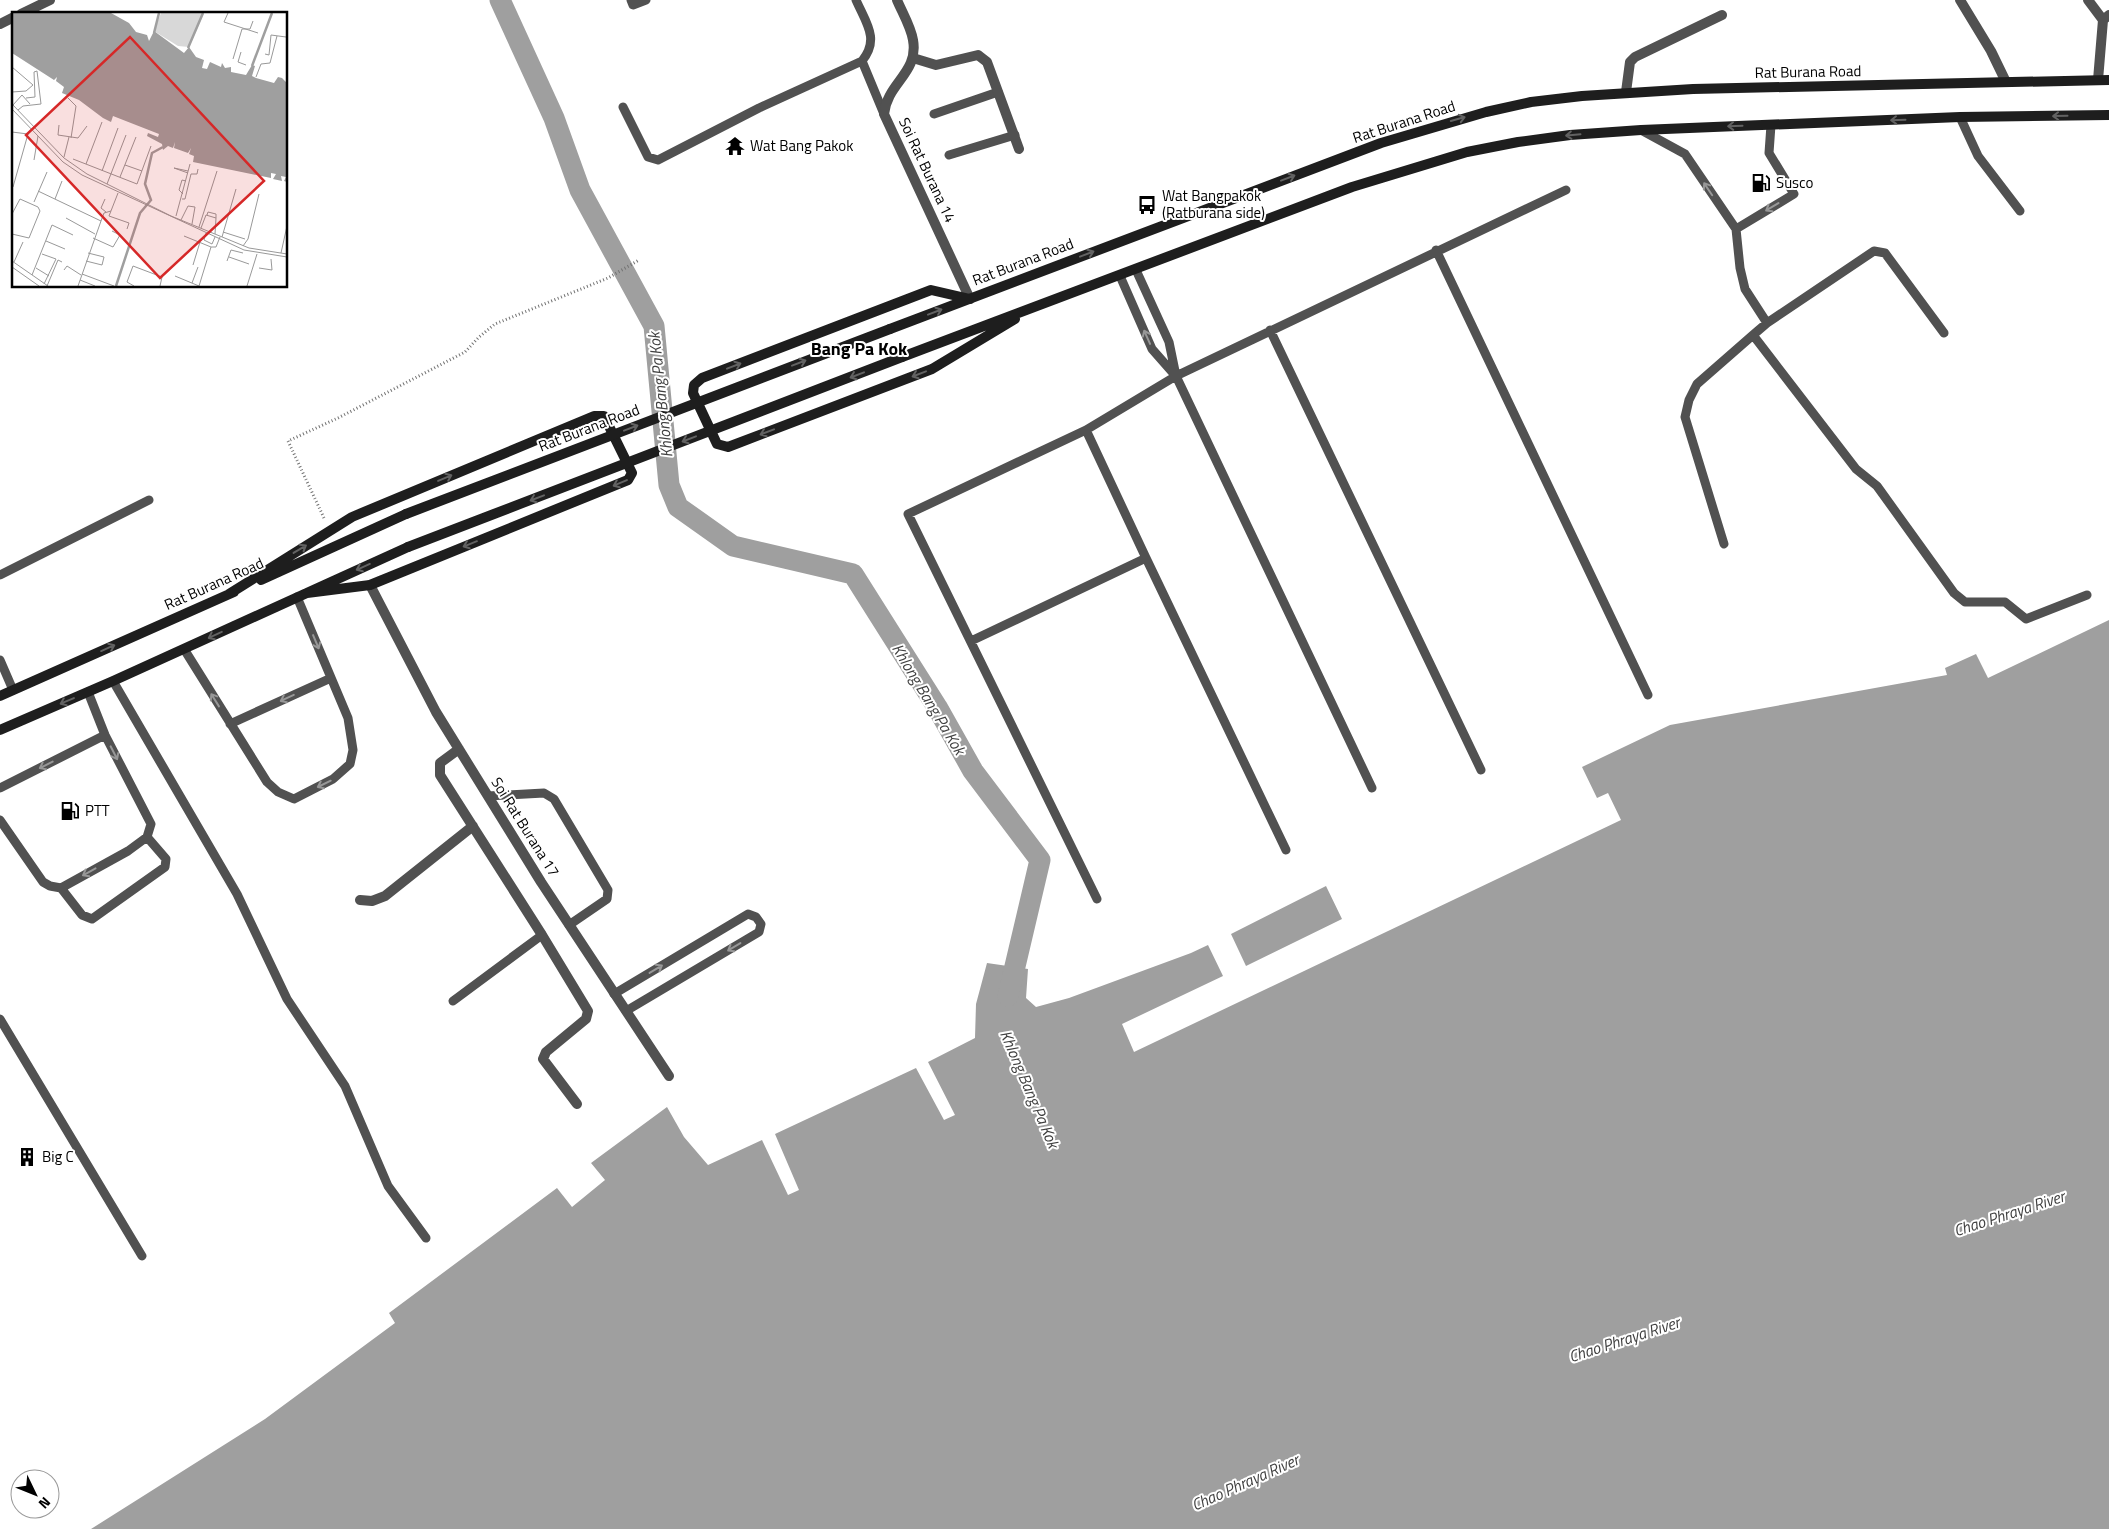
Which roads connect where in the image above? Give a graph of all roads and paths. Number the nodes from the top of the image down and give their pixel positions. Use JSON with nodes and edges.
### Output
{"nodes":[{"id":1,"x":50,"y":0,"type":"edge"},
{"id":2,"x":631,"y":0,"type":"edge"},
{"id":3,"x":646,"y":0,"type":"edge"},
{"id":4,"x":856,"y":0,"type":"edge"},
{"id":5,"x":897,"y":0,"type":"edge"},
{"id":6,"x":1960,"y":0,"type":"edge"},
{"id":7,"x":2088,"y":0,"type":"edge"},
{"id":8,"x":25,"y":12,"type":"edge"},
{"id":9,"x":1722,"y":15,"type":"dead end"},
{"id":10,"x":2106,"y":17,"type":"edge"},
{"id":11,"x":12,"y":18,"type":"edge"},
{"id":12,"x":0,"y":24,"type":"edge"},
{"id":13,"x":913,"y":58,"type":"junction"},
{"id":14,"x":862,"y":61,"type":"junction"},
{"id":15,"x":2098,"y":80,"type":"junction"},
{"id":16,"x":2109,"y":80,"type":"edge"},
{"id":17,"x":2006,"y":82,"type":"junction"},
{"id":18,"x":998,"y":92,"type":"junction"},
{"id":19,"x":1626,"y":92,"type":"junction"},
{"id":20,"x":623,"y":107,"type":"dead end"},
{"id":21,"x":884,"y":114,"type":"junction"},
{"id":22,"x":934,"y":114,"type":"dead end"},
{"id":23,"x":2109,"y":115,"type":"edge"},
{"id":24,"x":1960,"y":117,"type":"junction"},
{"id":25,"x":1771,"y":125,"type":"junction"},
{"id":26,"x":1641,"y":130,"type":"junction"},
{"id":27,"x":1015,"y":135,"type":"junction"},
{"id":28,"x":1019,"y":149,"type":"dead end"},
{"id":29,"x":949,"y":155,"type":"dead end"},
{"id":30,"x":1566,"y":190,"type":"dead end"},
{"id":31,"x":2020,"y":212,"type":"dead end"},
{"id":32,"x":1736,"y":229,"type":"junction"},
{"id":33,"x":1436,"y":250,"type":"junction"},
{"id":34,"x":639,"y":260,"type":"dead end"},
{"id":35,"x":1136,"y":270,"type":"junction"},
{"id":36,"x":1120,"y":276,"type":"junction"},
{"id":37,"x":970,"y":299,"type":"junction"},
{"id":38,"x":1037,"y":306,"type":"junction"},
{"id":39,"x":1767,"y":322,"type":"junction"},
{"id":40,"x":1270,"y":330,"type":"junction"},
{"id":41,"x":1753,"y":334,"type":"junction"},
{"id":42,"x":1944,"y":334,"type":"dead end"},
{"id":43,"x":1176,"y":376,"type":"junction"},
{"id":44,"x":1086,"y":430,"type":"junction"},
{"id":45,"x":149,"y":500,"type":"dead end"},
{"id":46,"x":330,"y":531,"type":"junction"},
{"id":47,"x":1724,"y":544,"type":"dead end"},
{"id":48,"x":1146,"y":558,"type":"junction"},
{"id":49,"x":0,"y":575,"type":"edge"},
{"id":50,"x":370,"y":585,"type":"junction"},
{"id":51,"x":307,"y":592,"type":"junction"},
{"id":52,"x":229,"y":594,"type":"junction"},
{"id":53,"x":2087,"y":595,"type":"dead end"},
{"id":54,"x":297,"y":597,"type":"junction"},
{"id":55,"x":971,"y":642,"type":"junction"},
{"id":56,"x":184,"y":649,"type":"junction"},
{"id":57,"x":0,"y":660,"type":"edge"},
{"id":58,"x":331,"y":678,"type":"junction"},
{"id":59,"x":113,"y":681,"type":"junction"},
{"id":60,"x":13,"y":690,"type":"junction"},
{"id":61,"x":88,"y":692,"type":"junction"},
{"id":62,"x":1648,"y":695,"type":"dead end"},
{"id":63,"x":0,"y":696,"type":"edge"},
{"id":64,"x":230,"y":724,"type":"junction"},
{"id":65,"x":0,"y":730,"type":"edge"},
{"id":66,"x":105,"y":735,"type":"junction"},
{"id":67,"x":459,"y":749,"type":"junction"},
{"id":68,"x":1481,"y":770,"type":"dead end"},
{"id":69,"x":0,"y":788,"type":"edge"},
{"id":70,"x":1372,"y":788,"type":"dead end"},
{"id":71,"x":488,"y":796,"type":"junction"},
{"id":72,"x":0,"y":820,"type":"edge"},
{"id":73,"x":473,"y":826,"type":"junction"},
{"id":74,"x":147,"y":837,"type":"junction"},
{"id":75,"x":1286,"y":850,"type":"dead end"},
{"id":76,"x":61,"y":888,"type":"junction"},
{"id":77,"x":360,"y":900,"type":"dead end"},
{"id":78,"x":1097,"y":900,"type":"dead end"},
{"id":79,"x":569,"y":924,"type":"junction"},
{"id":80,"x":542,"y":935,"type":"junction"},
{"id":81,"x":614,"y":994,"type":"junction"},
{"id":82,"x":454,"y":1001,"type":"dead end"},
{"id":83,"x":626,"y":1011,"type":"junction"},
{"id":84,"x":0,"y":1019,"type":"edge"},
{"id":85,"x":669,"y":1076,"type":"dead end"},
{"id":86,"x":577,"y":1104,"type":"dead end"},
{"id":87,"x":426,"y":1238,"type":"dead end"},
{"id":88,"x":142,"y":1256,"type":"dead end"}],
"edges":[{"from":1,"to":8,"type":"street"},
{"from":2,"to":3,"type":"lane"},
{"from":4,"to":14,"type":"lane"},
{"from":5,"to":13,"type":"street"},
{"from":6,"to":17,"type":"street"},
{"from":7,"to":10,"type":"street"},
{"from":9,"to":19,"type":"street"},
{"from":10,"to":15,"type":"street"},
{"from":11,"to":12,"type":"street"},
{"from":13,"to":18,"type":"street"},
{"from":13,"to":21,"type":"street","name":"Soi Rat Burana 14"},
{"from":14,"to":20,"type":"lane"},
{"from":14,"to":21,"type":"lane"},
{"from":15,"to":16,"type":"main road","name":"Rat Burana Road"},
{"from":15,"to":17,"type":"main road","name":"Rat Burana Road"},
{"from":17,"to":19,"type":"main road","name":"Rat Burana Road"},
{"from":18,"to":22,"type":"lane"},
{"from":18,"to":27,"type":"street"},
{"from":37,"to":19,"type":"main road","name":"Rat Burana Road","one_way":true},
{"from":21,"to":37,"type":"street","name":"Soi Rat Burana 14"},
{"from":23,"to":24,"type":"main road","one_way":true},
{"from":24,"to":25,"type":"main road","one_way":true},
{"from":24,"to":31,"type":"lane"},
{"from":25,"to":26,"type":"main road","one_way":true},
{"from":25,"to":32,"type":"lane","one_way":true},
{"from":32,"to":26,"type":"lane","one_way":true},
{"from":26,"to":35,"type":"main road","one_way":true},
{"from":27,"to":28,"type":"street"},
{"from":27,"to":29,"type":"lane"},
{"from":30,"to":33,"type":"lane"},
{"from":32,"to":39,"type":"lane"},
{"from":33,"to":40,"type":"lane"},
{"from":33,"to":62,"type":"lane"},
{"from":34,"to":46,"type":"path"},
{"from":35,"to":36,"type":"main road"},
{"from":35,"to":43,"type":"lane"},
{"from":36,"to":38,"type":"main road"},
{"from":43,"to":36,"type":"lane","one_way":true},
{"from":38,"to":37,"type":"main road","one_way":true},
{"from":52,"to":37,"type":"main road","name":"Rat Burana Road","one_way":true,"bridge":true},
{"from":38,"to":51,"type":"main road","one_way":true,"bridge":true},
{"from":39,"to":41,"type":"lane"},
{"from":39,"to":42,"type":"lane"},
{"from":40,"to":43,"type":"lane"},
{"from":40,"to":68,"type":"lane"},
{"from":41,"to":47,"type":"lane"},
{"from":41,"to":53,"type":"lane"},
{"from":43,"to":44,"type":"lane"},
{"from":43,"to":70,"type":"lane"},
{"from":44,"to":48,"type":"lane"},
{"from":44,"to":55,"type":"lane"},
{"from":45,"to":49,"type":"lane"},
{"from":46,"to":50,"type":"main road","one_way":true},
{"from":52,"to":46,"type":"main road","one_way":true},
{"from":48,"to":55,"type":"lane"},
{"from":48,"to":75,"type":"lane"},
{"from":50,"to":51,"type":"main road"},
{"from":50,"to":67,"type":"street","name":"Soi Rat Burana 17"},
{"from":51,"to":54,"type":"main road"},
{"from":60,"to":52,"type":"main road","name":"Rat Burana Road","one_way":true},
{"from":54,"to":56,"type":"main road","one_way":true},
{"from":54,"to":58,"type":"lane","one_way":true},
{"from":55,"to":78,"type":"lane"},
{"from":56,"to":59,"type":"main road"},
{"from":64,"to":56,"type":"lane","one_way":true},
{"from":57,"to":60,"type":"lane"},
{"from":58,"to":64,"type":"lane","one_way":true},
{"from":58,"to":64,"type":"lane","one_way":true},
{"from":59,"to":61,"type":"main road"},
{"from":59,"to":87,"type":"lane"},
{"from":60,"to":63,"type":"main road","name":"Rat Burana Road"},
{"from":61,"to":65,"type":"main road","one_way":true},
{"from":61,"to":66,"type":"lane"},
{"from":66,"to":69,"type":"lane","one_way":true},
{"from":66,"to":74,"type":"lane","one_way":true},
{"from":67,"to":71,"type":"street","name":"Soi Rat Burana 17"},
{"from":67,"to":73,"type":"street"},
{"from":71,"to":79,"type":"street","name":"Soi Rat Burana 17"},
{"from":71,"to":79,"type":"lane"},
{"from":72,"to":76,"type":"lane"},
{"from":73,"to":77,"type":"street"},
{"from":73,"to":80,"type":"street"},
{"from":74,"to":76,"type":"lane","one_way":true},
{"from":74,"to":76,"type":"lane"},
{"from":79,"to":81,"type":"street","name":"Soi Rat Burana 17"},
{"from":80,"to":82,"type":"lane"},
{"from":80,"to":86,"type":"street"},
{"from":81,"to":83,"type":"street","name":"Soi Rat Burana 17"},
{"from":81,"to":83,"type":"lane","one_way":true},
{"from":83,"to":85,"type":"street","name":"Soi Rat Burana 17"},
{"from":84,"to":88,"type":"lane"}]}
